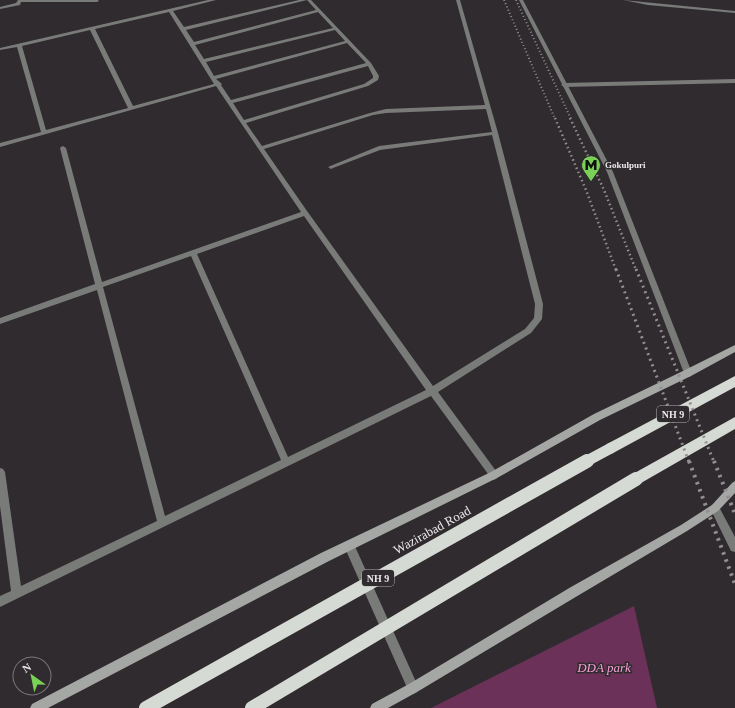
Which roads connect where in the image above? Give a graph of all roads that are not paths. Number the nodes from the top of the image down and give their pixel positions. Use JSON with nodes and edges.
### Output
{"nodes":[{"id":1,"x":20,"y":0,"type":"edge"},
{"id":2,"x":214,"y":0,"type":"edge"},
{"id":3,"x":305,"y":0,"type":"edge"},
{"id":4,"x":308,"y":0,"type":"edge"},
{"id":5,"x":458,"y":0,"type":"edge"},
{"id":6,"x":521,"y":0,"type":"edge"},
{"id":7,"x":625,"y":0,"type":"edge"},
{"id":8,"x":97,"y":1,"type":"dead end"},
{"id":9,"x":0,"y":8,"type":"edge"},
{"id":10,"x":170,"y":10,"type":"junction"},
{"id":11,"x":319,"y":10,"type":"junction"},
{"id":12,"x":735,"y":12,"type":"edge"},
{"id":13,"x":92,"y":28,"type":"junction"},
{"id":14,"x":335,"y":28,"type":"junction"},
{"id":15,"x":183,"y":29,"type":"junction"},
{"id":16,"x":346,"y":42,"type":"junction"},
{"id":17,"x":193,"y":44,"type":"junction"},
{"id":18,"x":19,"y":45,"type":"junction"},
{"id":19,"x":0,"y":49,"type":"edge"},
{"id":20,"x":203,"y":61,"type":"junction"},
{"id":21,"x":369,"y":64,"type":"junction"},
{"id":22,"x":213,"y":78,"type":"junction"},
{"id":23,"x":735,"y":80,"type":"edge"},
{"id":24,"x":218,"y":84,"type":"junction"},
{"id":25,"x":564,"y":85,"type":"junction"},
{"id":26,"x":230,"y":102,"type":"junction"},
{"id":27,"x":488,"y":107,"type":"junction"},
{"id":28,"x":131,"y":108,"type":"junction"},
{"id":29,"x":243,"y":122,"type":"junction"},
{"id":30,"x":44,"y":132,"type":"junction"},
{"id":31,"x":495,"y":133,"type":"junction"},
{"id":32,"x":0,"y":145,"type":"edge"},
{"id":33,"x":62,"y":148,"type":"dead end"},
{"id":34,"x":261,"y":148,"type":"junction"},
{"id":35,"x":331,"y":167,"type":"dead end"},
{"id":36,"x":305,"y":213,"type":"junction"},
{"id":37,"x":193,"y":252,"type":"junction"},
{"id":38,"x":98,"y":286,"type":"junction"},
{"id":39,"x":0,"y":321,"type":"edge"},
{"id":40,"x":735,"y":348,"type":"edge"},
{"id":41,"x":688,"y":373,"type":"junction"},
{"id":42,"x":735,"y":381,"type":"edge"},
{"id":43,"x":432,"y":391,"type":"junction"},
{"id":44,"x":735,"y":423,"type":"edge"},
{"id":45,"x":286,"y":462,"type":"junction"},
{"id":46,"x":0,"y":472,"type":"edge"},
{"id":47,"x":494,"y":475,"type":"junction"},
{"id":48,"x":735,"y":486,"type":"edge"},
{"id":49,"x":715,"y":508,"type":"junction"},
{"id":50,"x":162,"y":523,"type":"junction"},
{"id":51,"x":349,"y":546,"type":"junction"},
{"id":52,"x":735,"y":547,"type":"edge"},
{"id":53,"x":17,"y":593,"type":"junction"},
{"id":54,"x":0,"y":602,"type":"edge"},
{"id":55,"x":413,"y":688,"type":"junction"},
{"id":56,"x":36,"y":708,"type":"edge"},
{"id":57,"x":146,"y":708,"type":"edge"},
{"id":58,"x":252,"y":708,"type":"edge"},
{"id":59,"x":376,"y":708,"type":"edge"}],
"edges":[{"from":1,"to":8,"type":"street"},
{"from":1,"to":9,"type":"street"},
{"from":2,"to":10,"type":"street"},
{"from":3,"to":15,"type":"street"},
{"from":4,"to":11,"type":"street"},
{"from":5,"to":27,"type":"street"},
{"from":6,"to":25,"type":"street"},
{"from":7,"to":12,"type":"street"},
{"from":10,"to":13,"type":"street"},
{"from":10,"to":15,"type":"street"},
{"from":11,"to":14,"type":"street"},
{"from":11,"to":17,"type":"street"},
{"from":13,"to":18,"type":"street"},
{"from":13,"to":28,"type":"street"},
{"from":14,"to":16,"type":"street"},
{"from":14,"to":20,"type":"street"},
{"from":15,"to":17,"type":"street"},
{"from":16,"to":21,"type":"street"},
{"from":16,"to":22,"type":"street"},
{"from":17,"to":20,"type":"street"},
{"from":18,"to":19,"type":"street"},
{"from":18,"to":30,"type":"street"},
{"from":20,"to":22,"type":"street"},
{"from":21,"to":26,"type":"street"},
{"from":21,"to":29,"type":"street"},
{"from":22,"to":24,"type":"street"},
{"from":23,"to":25,"type":"street"},
{"from":24,"to":26,"type":"street"},
{"from":24,"to":28,"type":"street"},
{"from":25,"to":41,"type":"street"},
{"from":26,"to":29,"type":"street"},
{"from":27,"to":31,"type":"street"},
{"from":27,"to":34,"type":"street"},
{"from":28,"to":30,"type":"street"},
{"from":29,"to":34,"type":"street"},
{"from":30,"to":32,"type":"street"},
{"from":31,"to":35,"type":"street"},
{"from":31,"to":43,"type":"street"},
{"from":33,"to":38,"type":"street"},
{"from":34,"to":36,"type":"street"},
{"from":36,"to":37,"type":"street"},
{"from":36,"to":43,"type":"street"},
{"from":37,"to":38,"type":"street"},
{"from":37,"to":45,"type":"street"},
{"from":38,"to":39,"type":"street"},
{"from":38,"to":50,"type":"street"},
{"from":40,"to":41,"type":"main road"},
{"from":41,"to":47,"type":"main road"},
{"from":42,"to":57,"type":"highway","name":"Wazirabad Road","number":"NH 9","bridge":true},
{"from":43,"to":45,"type":"street"},
{"from":43,"to":47,"type":"street"},
{"from":44,"to":58,"type":"highway","bridge":true},
{"from":45,"to":50,"type":"street"},
{"from":46,"to":53,"type":"street"},
{"from":47,"to":51,"type":"main road"},
{"from":48,"to":49,"type":"main road"},
{"from":49,"to":52,"type":"street"},
{"from":49,"to":55,"type":"main road"},
{"from":50,"to":53,"type":"street"},
{"from":51,"to":55,"type":"street"},
{"from":51,"to":56,"type":"main road"},
{"from":53,"to":54,"type":"street"},
{"from":55,"to":59,"type":"main road"}]}
